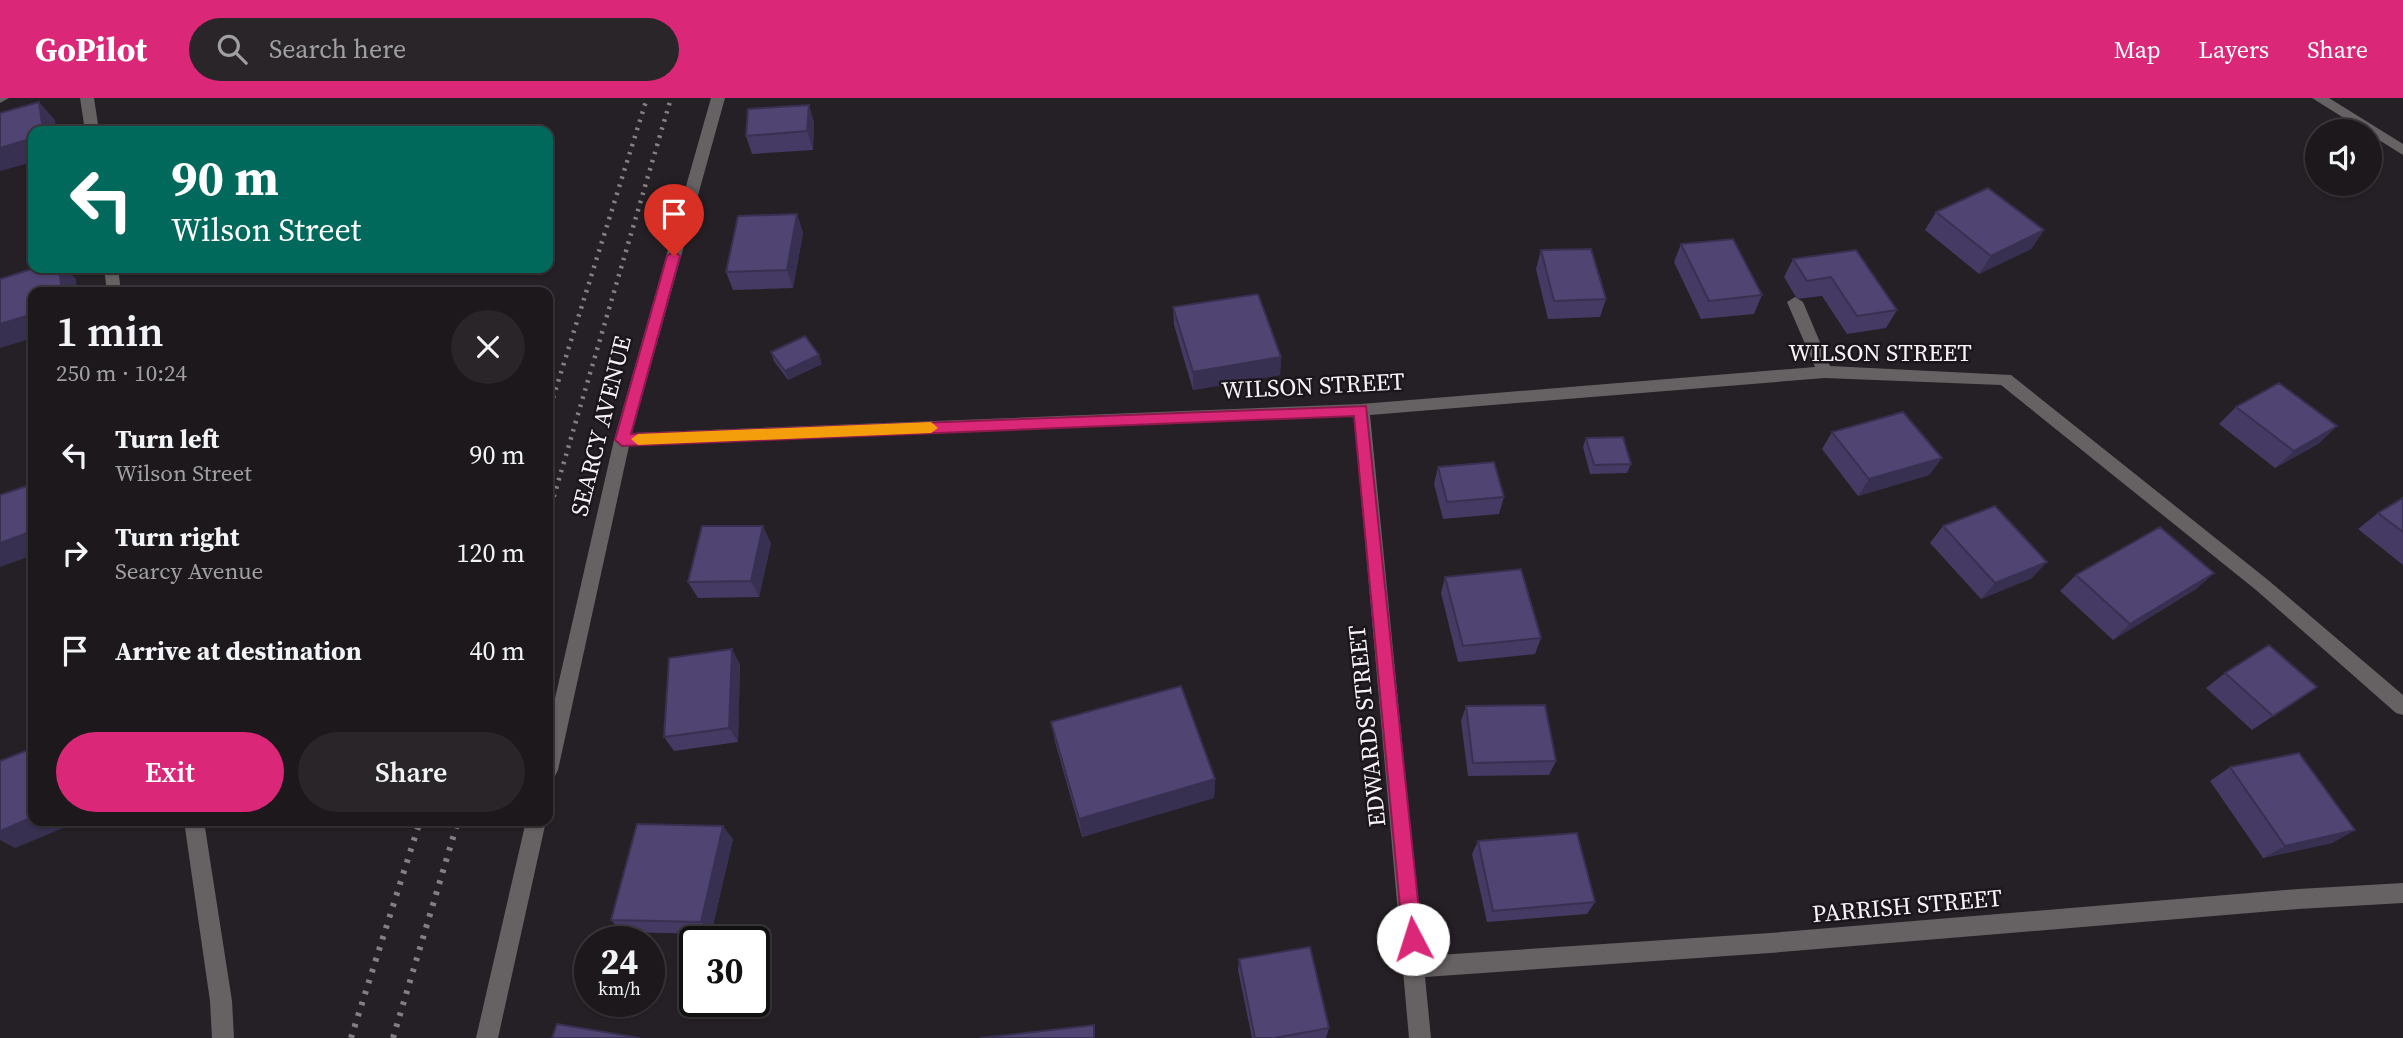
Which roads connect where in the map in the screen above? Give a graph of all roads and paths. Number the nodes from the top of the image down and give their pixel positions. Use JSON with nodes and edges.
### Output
{"nodes":[{"id":1,"x":87,"y":98,"type":"edge"},
{"id":2,"x":718,"y":98,"type":"edge"},
{"id":3,"x":2319,"y":98,"type":"edge"},
{"id":4,"x":91,"y":126,"type":"edge"},
{"id":5,"x":2403,"y":150,"type":"edge"},
{"id":6,"x":1795,"y":302,"type":"dead end"},
{"id":7,"x":1825,"y":372,"type":"junction"},
{"id":8,"x":1361,"y":410,"type":"junction"},
{"id":9,"x":622,"y":440,"type":"junction"},
{"id":10,"x":2403,"y":708,"type":"edge"},
{"id":11,"x":553,"y":748,"type":"edge"},
{"id":12,"x":195,"y":826,"type":"edge"},
{"id":13,"x":535,"y":826,"type":"edge"},
{"id":14,"x":2403,"y":893,"type":"edge"},
{"id":15,"x":1415,"y":967,"type":"junction"},
{"id":16,"x":223,"y":1038,"type":"edge"},
{"id":17,"x":487,"y":1038,"type":"edge"},
{"id":18,"x":1420,"y":1038,"type":"edge"}],
"edges":[{"from":1,"to":4,"type":"street"},
{"from":2,"to":9,"type":"street","name":"SEARCY AVENUE"},
{"from":3,"to":5,"type":"street"},
{"from":6,"to":7,"type":"street"},
{"from":7,"to":8,"type":"street","name":"WILSON STREET"},
{"from":7,"to":10,"type":"street","name":"WILSON STREET"},
{"from":8,"to":9,"type":"street","name":"WILSON STREET"},
{"from":8,"to":15,"type":"street","name":"EDWARDS STREET"},
{"from":9,"to":11,"type":"street","name":"SEARCY AVENUE"},
{"from":12,"to":16,"type":"street"},
{"from":13,"to":17,"type":"street"},
{"from":14,"to":15,"type":"street","name":"PARRISH STREET"},
{"from":15,"to":18,"type":"street","name":"EDWARDS STREET"}]}
